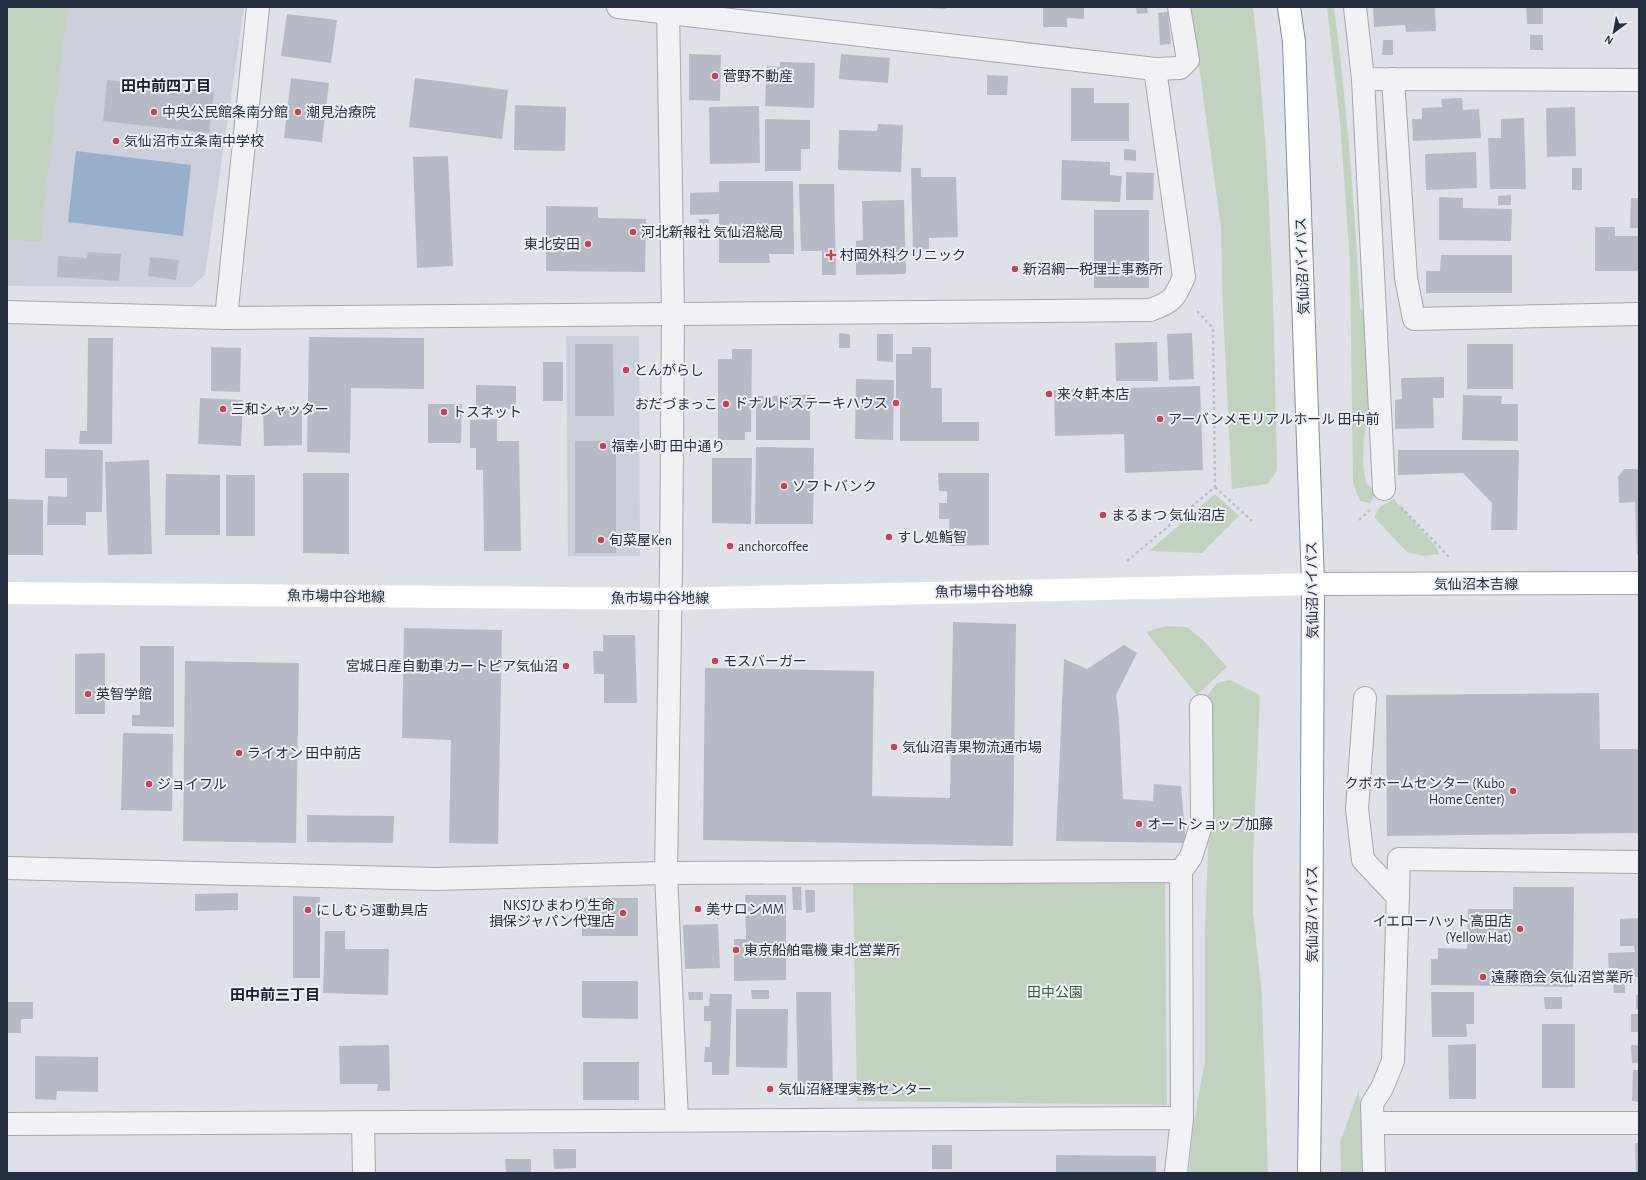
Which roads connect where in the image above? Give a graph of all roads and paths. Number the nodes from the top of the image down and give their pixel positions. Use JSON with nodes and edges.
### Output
{"nodes":[{"id":1,"x":258,"y":7,"type":"edge"},
{"id":2,"x":618,"y":7,"type":"edge"},
{"id":3,"x":1179,"y":7,"type":"edge"},
{"id":4,"x":1289,"y":7,"type":"edge"},
{"id":5,"x":1356,"y":7,"type":"edge"},
{"id":6,"x":668,"y":10,"type":"edge"},
{"id":7,"x":1155,"y":69,"type":"junction"},
{"id":8,"x":1393,"y":79,"type":"junction"},
{"id":9,"x":1363,"y":80,"type":"junction"},
{"id":10,"x":1639,"y":80,"type":"edge"},
{"id":11,"x":1178,"y":291,"type":"junction"},
{"id":12,"x":7,"y":312,"type":"edge"},
{"id":13,"x":673,"y":313,"type":"junction"},
{"id":14,"x":1639,"y":314,"type":"edge"},
{"id":15,"x":226,"y":318,"type":"junction"},
{"id":16,"x":1215,"y":487,"type":"junction"},
{"id":17,"x":1384,"y":489,"type":"junction"},
{"id":18,"x":1359,"y":520,"type":"dead end"},
{"id":19,"x":1252,"y":521,"type":"dead end"},
{"id":20,"x":1451,"y":560,"type":"dead end"},
{"id":21,"x":1124,"y":564,"type":"dead end"},
{"id":22,"x":1639,"y":583,"type":"edge"},
{"id":23,"x":1313,"y":584,"type":"junction"},
{"id":24,"x":7,"y":593,"type":"edge"},
{"id":25,"x":671,"y":598,"type":"junction"},
{"id":26,"x":1365,"y":698,"type":"dead end"},
{"id":27,"x":1201,"y":706,"type":"dead end"},
{"id":28,"x":1639,"y":862,"type":"edge"},
{"id":29,"x":7,"y":868,"type":"edge"},
{"id":30,"x":1181,"y":871,"type":"junction"},
{"id":31,"x":666,"y":873,"type":"junction"},
{"id":32,"x":1398,"y":897,"type":"junction"},
{"id":33,"x":1182,"y":1118,"type":"junction"},
{"id":34,"x":677,"y":1120,"type":"junction"},
{"id":35,"x":364,"y":1123,"type":"junction"},
{"id":36,"x":1372,"y":1123,"type":"junction"},
{"id":37,"x":1639,"y":1123,"type":"edge"},
{"id":38,"x":7,"y":1124,"type":"edge"},
{"id":39,"x":364,"y":1173,"type":"edge"},
{"id":40,"x":1176,"y":1173,"type":"edge"},
{"id":41,"x":1309,"y":1173,"type":"edge"},
{"id":42,"x":1374,"y":1173,"type":"edge"}],
"edges":[{"from":1,"to":15,"type":"street"},
{"from":2,"to":6,"type":"street"},
{"from":3,"to":7,"type":"street"},
{"from":4,"to":23,"type":"main road","name":"気仙沼バイパス"},
{"from":5,"to":9,"type":"street"},
{"from":6,"to":7,"type":"street"},
{"from":6,"to":13,"type":"street"},
{"from":7,"to":11,"type":"street"},
{"from":8,"to":9,"type":"street"},
{"from":8,"to":10,"type":"street"},
{"from":8,"to":14,"type":"street"},
{"from":9,"to":17,"type":"street"},
{"from":11,"to":13,"type":"street"},
{"from":11,"to":16,"type":"path"},
{"from":12,"to":15,"type":"street"},
{"from":13,"to":15,"type":"street"},
{"from":13,"to":25,"type":"street"},
{"from":16,"to":19,"type":"path"},
{"from":16,"to":21,"type":"path"},
{"from":17,"to":18,"type":"path"},
{"from":17,"to":20,"type":"path"},
{"from":22,"to":23,"type":"main road","name":"気仙沼本吉線"},
{"from":23,"to":25,"type":"main road","name":"魚市場中谷地線"},
{"from":23,"to":41,"type":"main road","name":"気仙沼バイパス"},
{"from":24,"to":25,"type":"main road","name":"魚市場中谷地線"},
{"from":25,"to":31,"type":"street"},
{"from":26,"to":32,"type":"street"},
{"from":27,"to":30,"type":"street"},
{"from":28,"to":32,"type":"street"},
{"from":29,"to":31,"type":"street"},
{"from":30,"to":31,"type":"street"},
{"from":30,"to":33,"type":"street"},
{"from":31,"to":34,"type":"street"},
{"from":32,"to":36,"type":"street"},
{"from":33,"to":34,"type":"street"},
{"from":33,"to":40,"type":"street"},
{"from":34,"to":35,"type":"street"},
{"from":35,"to":38,"type":"street"},
{"from":35,"to":39,"type":"street"},
{"from":36,"to":37,"type":"street"},
{"from":36,"to":42,"type":"street"}]}
